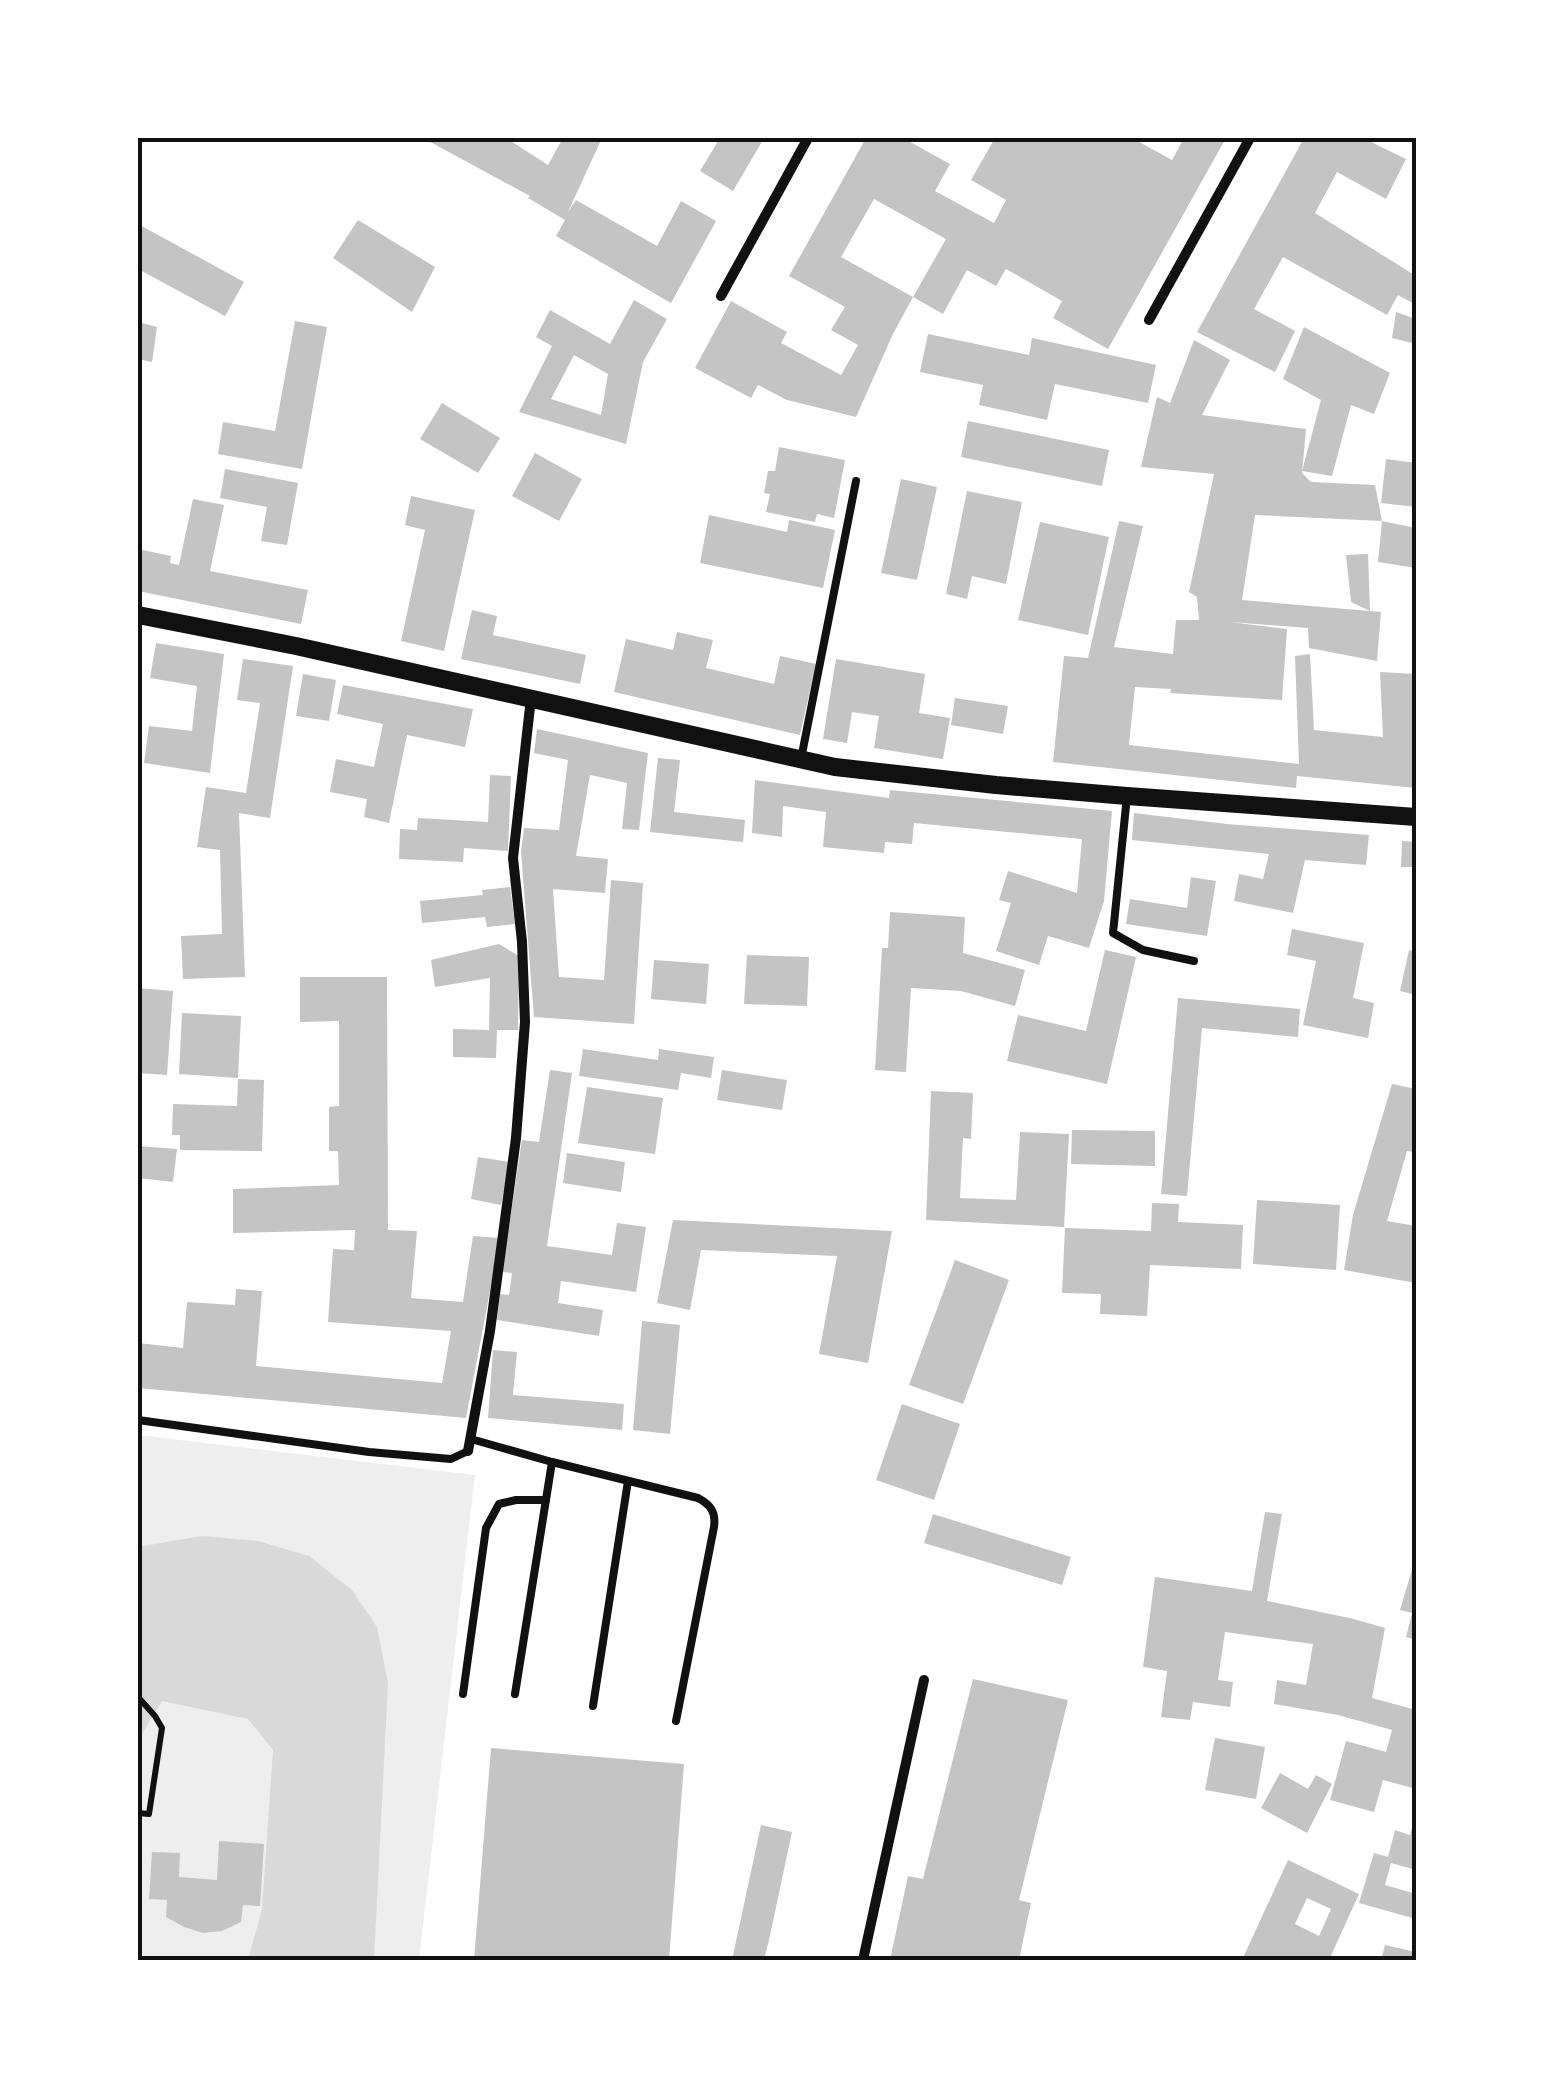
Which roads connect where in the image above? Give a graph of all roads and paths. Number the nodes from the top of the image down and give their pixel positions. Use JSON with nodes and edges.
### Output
{"nodes":[{"id":1,"x":808,"y":138,"type":"edge"},
{"id":2,"x":1250,"y":138,"type":"edge"},
{"id":3,"x":721,"y":296,"type":"dead end"},
{"id":4,"x":1149,"y":320,"type":"dead end"},
{"id":5,"x":856,"y":481,"type":"dead end"},
{"id":6,"x":138,"y":616,"type":"edge"},
{"id":7,"x":531,"y":698,"type":"junction"},
{"id":8,"x":801,"y":758,"type":"junction"},
{"id":9,"x":1127,"y":796,"type":"junction"},
{"id":10,"x":1416,"y":817,"type":"edge"},
{"id":11,"x":1194,"y":960,"type":"dead end"},
{"id":12,"x":138,"y":1420,"type":"edge"},
{"id":13,"x":472,"y":1438,"type":"junction"},
{"id":14,"x":468,"y":1451,"type":"joint"},
{"id":15,"x":552,"y":1462,"type":"junction"},
{"id":16,"x":628,"y":1481,"type":"junction"},
{"id":17,"x":546,"y":1500,"type":"junction"},
{"id":18,"x":924,"y":1680,"type":"dead end"},
{"id":19,"x":464,"y":1694,"type":"dead end"},
{"id":20,"x":515,"y":1694,"type":"dead end"},
{"id":21,"x":138,"y":1696,"type":"edge"},
{"id":22,"x":592,"y":1706,"type":"dead end"},
{"id":23,"x":676,"y":1720,"type":"dead end"},
{"id":24,"x":138,"y":1814,"type":"edge"},
{"id":25,"x":863,"y":1960,"type":"edge"}],
"edges":[{"from":1,"to":3,"type":"street"},
{"from":2,"to":4,"type":"street"},
{"from":5,"to":8,"type":"lane"},
{"from":6,"to":7,"type":"street"},
{"from":7,"to":8,"type":"street"},
{"from":7,"to":13,"type":"street"},
{"from":8,"to":9,"type":"street"},
{"from":9,"to":10,"type":"street"},
{"from":9,"to":11,"type":"lane"},
{"from":12,"to":14,"type":"lane"},
{"from":13,"to":14,"type":"street"},
{"from":13,"to":15,"type":"lane"},
{"from":15,"to":16,"type":"lane"},
{"from":15,"to":17,"type":"lane"},
{"from":16,"to":22,"type":"lane"},
{"from":16,"to":23,"type":"lane"},
{"from":17,"to":19,"type":"lane"},
{"from":17,"to":20,"type":"lane"},
{"from":18,"to":25,"type":"street"},
{"from":21,"to":24,"type":"path"}]}
